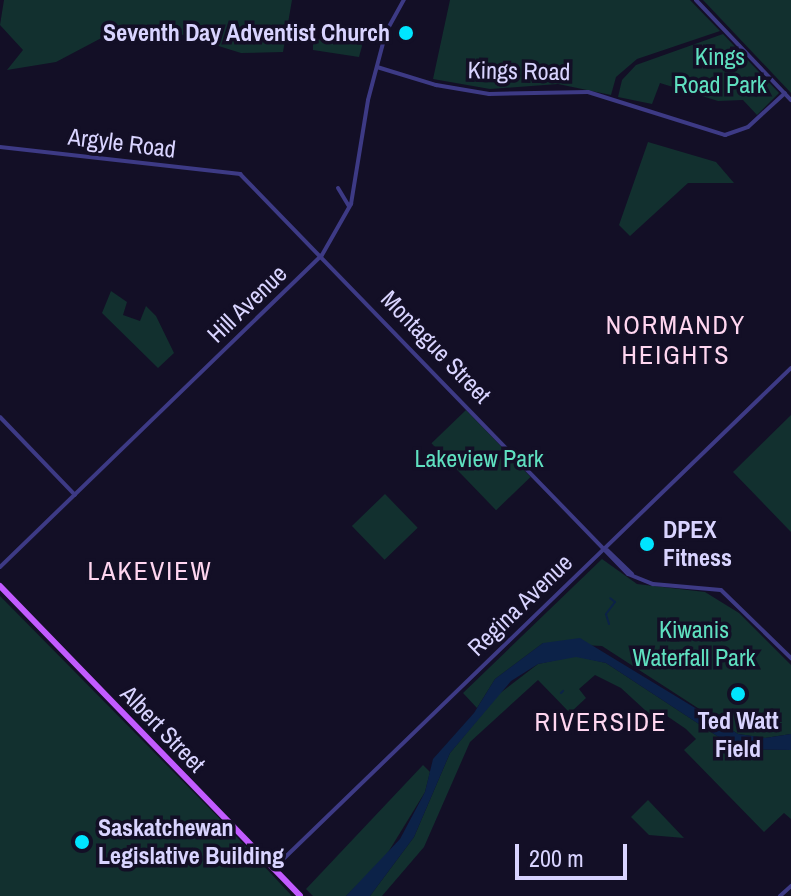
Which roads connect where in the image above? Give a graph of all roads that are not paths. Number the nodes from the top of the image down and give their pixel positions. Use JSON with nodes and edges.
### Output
{"nodes":[{"id":1,"x":404,"y":0,"type":"edge"},
{"id":2,"x":696,"y":0,"type":"edge"},
{"id":3,"x":377,"y":67,"type":"junction"},
{"id":4,"x":785,"y":93,"type":"junction"},
{"id":5,"x":791,"y":100,"type":"edge"},
{"id":6,"x":0,"y":147,"type":"edge"},
{"id":7,"x":240,"y":174,"type":"joint"},
{"id":8,"x":338,"y":188,"type":"dead end"},
{"id":9,"x":350,"y":209,"type":"junction"},
{"id":10,"x":322,"y":255,"type":"junction"},
{"id":11,"x":791,"y":368,"type":"edge"},
{"id":12,"x":0,"y":417,"type":"edge"},
{"id":13,"x":75,"y":495,"type":"junction"},
{"id":14,"x":605,"y":548,"type":"junction"},
{"id":15,"x":0,"y":567,"type":"edge"},
{"id":16,"x":0,"y":586,"type":"edge"},
{"id":17,"x":791,"y":658,"type":"edge"},
{"id":18,"x":276,"y":871,"type":"junction"},
{"id":19,"x":791,"y":886,"type":"edge"},
{"id":20,"x":300,"y":896,"type":"edge"},
{"id":21,"x":780,"y":896,"type":"edge"}],
"edges":[{"from":1,"to":3,"type":"street","name":"Hill Avenue"},
{"from":2,"to":4,"type":"street"},
{"from":3,"to":4,"type":"street","name":"Kings Road"},
{"from":3,"to":9,"type":"street","name":"Hill Avenue"},
{"from":4,"to":5,"type":"street"},
{"from":6,"to":7,"type":"street","name":"Argyle Road"},
{"from":7,"to":10,"type":"street","name":"Montague Street"},
{"from":8,"to":9,"type":"street"},
{"from":9,"to":10,"type":"street","name":"Hill Avenue"},
{"from":10,"to":13,"type":"street","name":"Hill Avenue"},
{"from":10,"to":14,"type":"street","name":"Montague Street"},
{"from":11,"to":14,"type":"street","name":"Regina Avenue"},
{"from":12,"to":13,"type":"street"},
{"from":13,"to":15,"type":"street","name":"Hill Avenue"},
{"from":14,"to":17,"type":"street","name":"Montague Street"},
{"from":14,"to":18,"type":"street","name":"Regina Avenue"},
{"from":16,"to":18,"type":"main road","name":"Albert Street"},
{"from":18,"to":20,"type":"main road","name":"Albert Street"},
{"from":19,"to":21,"type":"street"}]}
